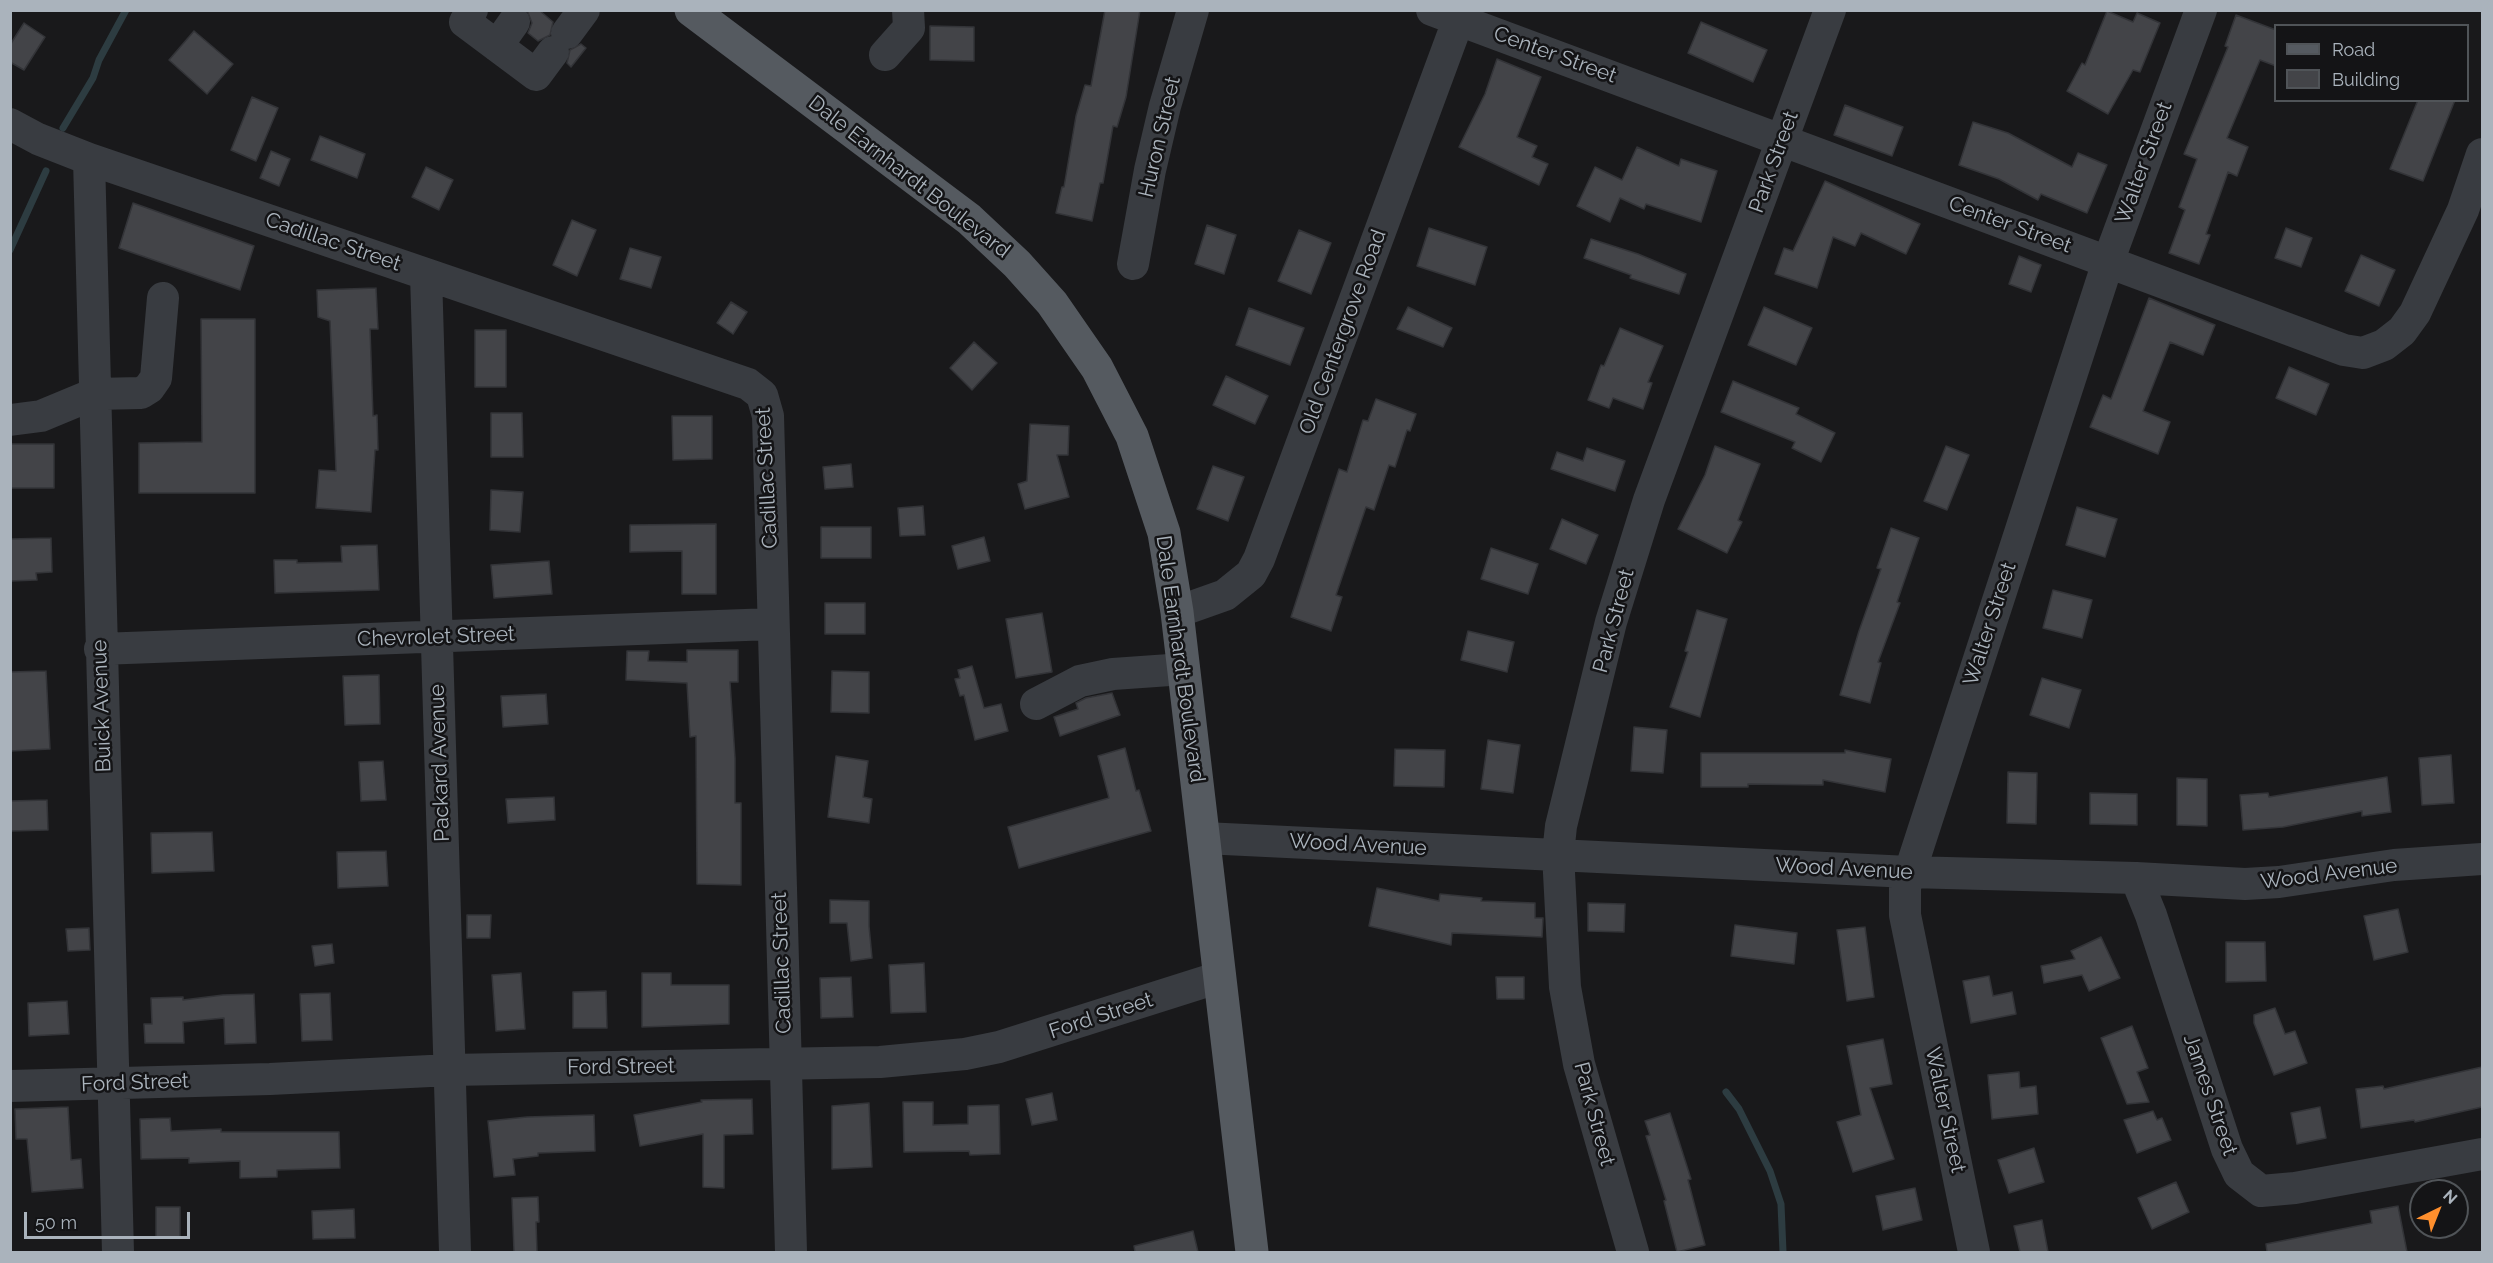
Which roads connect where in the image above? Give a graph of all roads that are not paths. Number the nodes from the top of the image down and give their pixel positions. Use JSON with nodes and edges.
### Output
{"nodes":[{"id":1,"x":472,"y":10,"type":"edge"},
{"id":2,"x":691,"y":10,"type":"edge"},
{"id":3,"x":908,"y":10,"type":"edge"},
{"id":4,"x":1193,"y":10,"type":"edge"},
{"id":5,"x":1830,"y":10,"type":"edge"},
{"id":6,"x":2201,"y":10,"type":"edge"},
{"id":7,"x":1451,"y":14,"type":"edge"},
{"id":8,"x":560,"y":43,"type":"edge"},
{"id":9,"x":885,"y":55,"type":"dead end"},
{"id":10,"x":10,"y":124,"type":"edge"},
{"id":11,"x":1782,"y":140,"type":"junction"},
{"id":12,"x":2482,"y":154,"type":"edge"},
{"id":13,"x":89,"y":159,"type":"junction"},
{"id":14,"x":2108,"y":262,"type":"junction"},
{"id":15,"x":1133,"y":264,"type":"dead end"},
{"id":16,"x":426,"y":274,"type":"junction"},
{"id":17,"x":163,"y":298,"type":"dead end"},
{"id":18,"x":94,"y":394,"type":"junction"},
{"id":19,"x":10,"y":420,"type":"edge"},
{"id":20,"x":1177,"y":612,"type":"junction"},
{"id":21,"x":772,"y":624,"type":"junction"},
{"id":22,"x":436,"y":637,"type":"junction"},
{"id":23,"x":100,"y":650,"type":"junction"},
{"id":24,"x":1184,"y":669,"type":"junction"},
{"id":25,"x":1036,"y":704,"type":"dead end"},
{"id":26,"x":1204,"y":838,"type":"junction"},
{"id":27,"x":1558,"y":854,"type":"junction"},
{"id":28,"x":2482,"y":859,"type":"edge"},
{"id":29,"x":1909,"y":872,"type":"junction"},
{"id":30,"x":2136,"y":878,"type":"junction"},
{"id":31,"x":1220,"y":977,"type":"junction"},
{"id":32,"x":785,"y":1063,"type":"junction"},
{"id":33,"x":450,"y":1070,"type":"junction"},
{"id":34,"x":113,"y":1083,"type":"junction"},
{"id":35,"x":10,"y":1086,"type":"edge"},
{"id":36,"x":2482,"y":1154,"type":"edge"},
{"id":37,"x":118,"y":1252,"type":"edge"},
{"id":38,"x":455,"y":1252,"type":"edge"},
{"id":39,"x":791,"y":1252,"type":"edge"},
{"id":40,"x":1252,"y":1252,"type":"edge"},
{"id":41,"x":1633,"y":1252,"type":"edge"},
{"id":42,"x":1974,"y":1252,"type":"edge"}],
"edges":[{"from":1,"to":8,"type":"street"},
{"from":2,"to":20,"type":"main road","name":"Dale Earnhardt Boulevard"},
{"from":3,"to":9,"type":"street"},
{"from":4,"to":15,"type":"street","name":"Huron Street"},
{"from":5,"to":11,"type":"street","name":"Park Street"},
{"from":6,"to":14,"type":"street","name":"Walter Street"},
{"from":7,"to":11,"type":"street","name":"Center Street"},
{"from":7,"to":20,"type":"street","name":"Old Centergrove Road"},
{"from":10,"to":13,"type":"street","name":"Cadillac Street"},
{"from":11,"to":14,"type":"street","name":"Center Street"},
{"from":11,"to":27,"type":"street","name":"Park Street"},
{"from":12,"to":14,"type":"street","name":"Center Street"},
{"from":13,"to":16,"type":"street","name":"Cadillac Street"},
{"from":13,"to":18,"type":"street","name":"Buick Avenue"},
{"from":14,"to":29,"type":"street","name":"Walter Street"},
{"from":16,"to":21,"type":"street","name":"Cadillac Street"},
{"from":16,"to":22,"type":"street","name":"Packard Avenue"},
{"from":17,"to":18,"type":"street"},
{"from":18,"to":19,"type":"street"},
{"from":18,"to":23,"type":"street","name":"Buick Avenue"},
{"from":20,"to":24,"type":"main road","name":"Dale Earnhardt Boulevard"},
{"from":21,"to":22,"type":"street","name":"Chevrolet Street"},
{"from":21,"to":32,"type":"street","name":"Cadillac Street"},
{"from":22,"to":23,"type":"street","name":"Chevrolet Street"},
{"from":22,"to":33,"type":"street","name":"Packard Avenue"},
{"from":23,"to":34,"type":"street","name":"Buick Avenue"},
{"from":24,"to":25,"type":"street"},
{"from":24,"to":26,"type":"main road","name":"Dale Earnhardt Boulevard"},
{"from":26,"to":27,"type":"street","name":"Wood Avenue"},
{"from":26,"to":31,"type":"main road","name":"Dale Earnhardt Boulevard"},
{"from":27,"to":29,"type":"street","name":"Wood Avenue"},
{"from":27,"to":41,"type":"street","name":"Park Street"},
{"from":28,"to":30,"type":"street","name":"Wood Avenue"},
{"from":29,"to":30,"type":"street","name":"Wood Avenue"},
{"from":29,"to":42,"type":"street","name":"Walter Street"},
{"from":30,"to":36,"type":"street","name":"James Street"},
{"from":31,"to":32,"type":"street","name":"Ford Street"},
{"from":31,"to":40,"type":"main road","name":"Dale Earnhardt Boulevard"},
{"from":32,"to":33,"type":"street","name":"Ford Street"},
{"from":32,"to":39,"type":"street","name":"Cadillac Street"},
{"from":33,"to":34,"type":"street","name":"Ford Street"},
{"from":33,"to":38,"type":"street","name":"Packard Avenue"},
{"from":34,"to":35,"type":"street","name":"Ford Street"},
{"from":34,"to":37,"type":"street","name":"Buick Avenue"}]}
